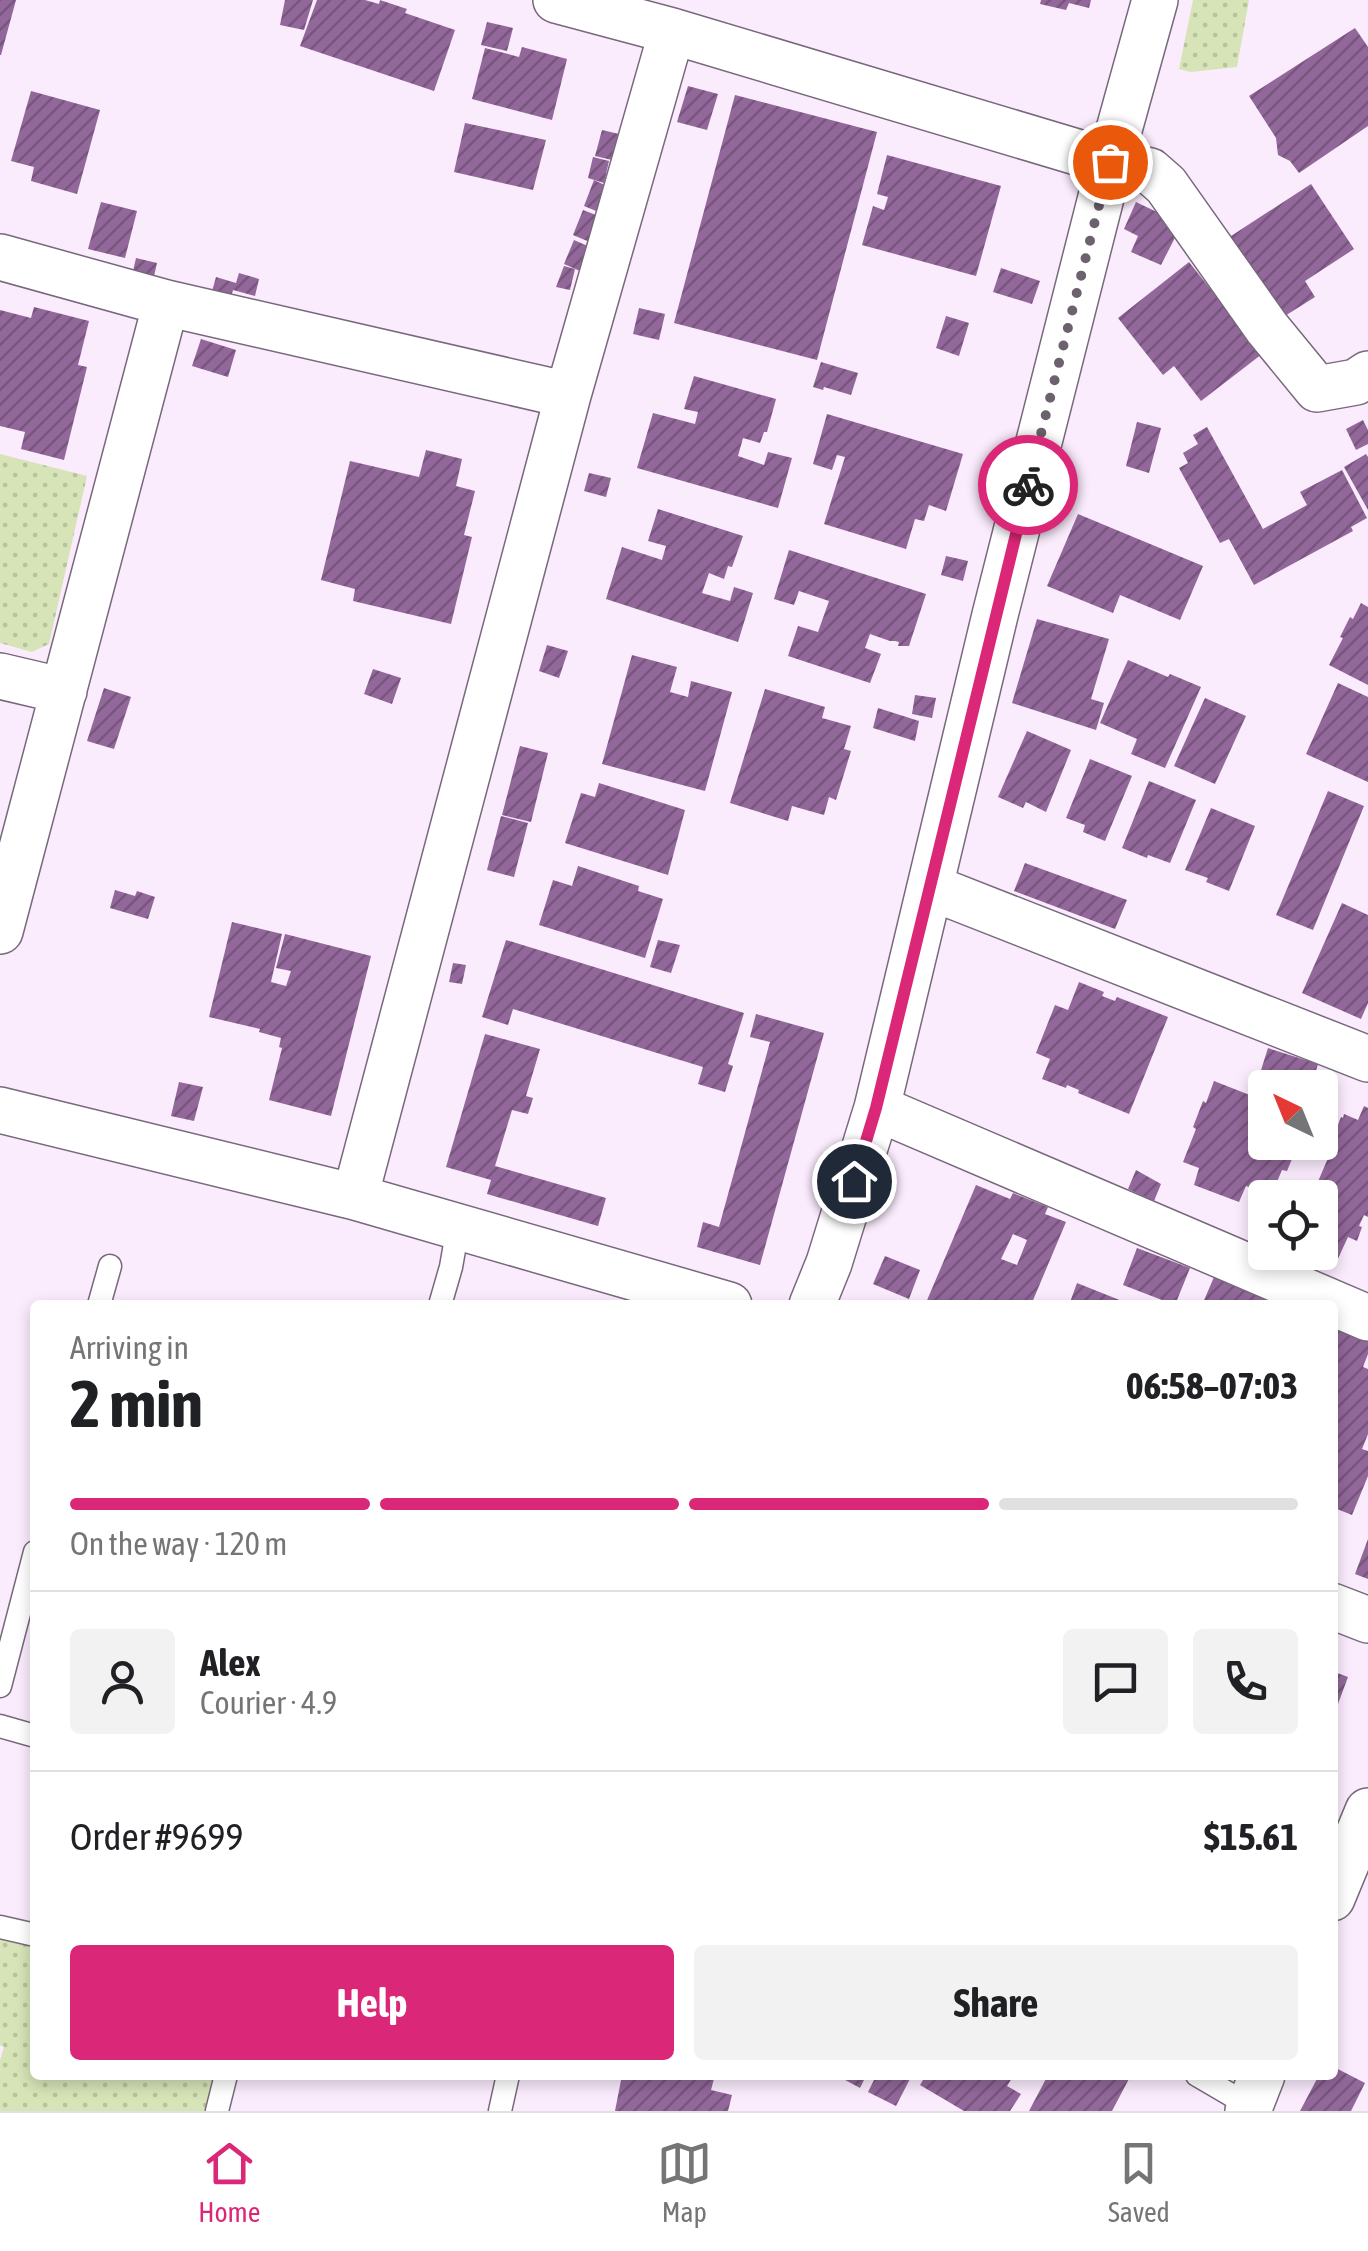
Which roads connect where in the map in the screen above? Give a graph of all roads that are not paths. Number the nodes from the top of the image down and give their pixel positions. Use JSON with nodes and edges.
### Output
{"nodes":[{"id":1,"x":556,"y":0,"type":"edge"},
{"id":2,"x":1155,"y":0,"type":"edge"},
{"id":3,"x":672,"y":31,"type":"junction"},
{"id":4,"x":1110,"y":162,"type":"junction"},
{"id":5,"x":0,"y":257,"type":"edge"},
{"id":6,"x":166,"y":304,"type":"junction"},
{"id":7,"x":1368,"y":374,"type":"edge"},
{"id":8,"x":568,"y":395,"type":"junction"},
{"id":9,"x":0,"y":676,"type":"edge"},
{"id":10,"x":64,"y":692,"type":"junction"},
{"id":11,"x":930,"y":887,"type":"junction"},
{"id":12,"x":0,"y":931,"type":"edge"},
{"id":13,"x":1368,"y":1059,"type":"edge"},
{"id":14,"x":876,"y":1108,"type":"junction"},
{"id":15,"x":0,"y":1110,"type":"edge"},
{"id":16,"x":355,"y":1197,"type":"junction"},
{"id":17,"x":458,"y":1226,"type":"junction"},
{"id":18,"x":110,"y":1266,"type":"dead end"},
{"id":19,"x":101,"y":1300,"type":"edge"},
{"id":20,"x":441,"y":1300,"type":"edge"},
{"id":21,"x":711,"y":1300,"type":"edge"},
{"id":22,"x":814,"y":1300,"type":"edge"},
{"id":23,"x":1326,"y":1300,"type":"edge"},
{"id":24,"x":1338,"y":1305,"type":"edge"},
{"id":25,"x":1368,"y":1318,"type":"edge"},
{"id":26,"x":30,"y":1571,"type":"edge"},
{"id":27,"x":1338,"y":1608,"type":"edge"},
{"id":28,"x":1368,"y":1620,"type":"edge"},
{"id":29,"x":0,"y":1686,"type":"edge"},
{"id":30,"x":0,"y":1726,"type":"edge"},
{"id":31,"x":30,"y":1735,"type":"edge"},
{"id":32,"x":1368,"y":1811,"type":"edge"},
{"id":33,"x":1338,"y":1884,"type":"edge"},
{"id":34,"x":0,"y":1926,"type":"edge"},
{"id":35,"x":30,"y":1935,"type":"edge"},
{"id":36,"x":225,"y":2080,"type":"edge"},
{"id":37,"x":507,"y":2080,"type":"edge"},
{"id":38,"x":1210,"y":2080,"type":"edge"},
{"id":39,"x":1253,"y":2097,"type":"edge"},
{"id":40,"x":216,"y":2111,"type":"edge"},
{"id":41,"x":500,"y":2111,"type":"edge"}],
"edges":[{"from":1,"to":3,"type":"street"},
{"from":2,"to":4,"type":"street"},
{"from":3,"to":4,"type":"street"},
{"from":3,"to":8,"type":"street"},
{"from":4,"to":7,"type":"street"},
{"from":4,"to":11,"type":"street"},
{"from":5,"to":6,"type":"street"},
{"from":6,"to":8,"type":"street"},
{"from":6,"to":10,"type":"street"},
{"from":8,"to":16,"type":"street"},
{"from":9,"to":10,"type":"street"},
{"from":10,"to":12,"type":"street"},
{"from":11,"to":13,"type":"street"},
{"from":11,"to":14,"type":"street"},
{"from":14,"to":22,"type":"street"},
{"from":14,"to":23,"type":"street"},
{"from":15,"to":16,"type":"street"},
{"from":16,"to":17,"type":"street"},
{"from":17,"to":20,"type":"lane"},
{"from":17,"to":21,"type":"street"},
{"from":18,"to":19,"type":"lane"},
{"from":24,"to":25,"type":"street"},
{"from":26,"to":29,"type":"lane"},
{"from":27,"to":28,"type":"street"},
{"from":30,"to":31,"type":"lane"},
{"from":32,"to":33,"type":"street"},
{"from":34,"to":35,"type":"lane"},
{"from":36,"to":40,"type":"lane"},
{"from":37,"to":41,"type":"lane"},
{"from":38,"to":39,"type":"lane"}]}
